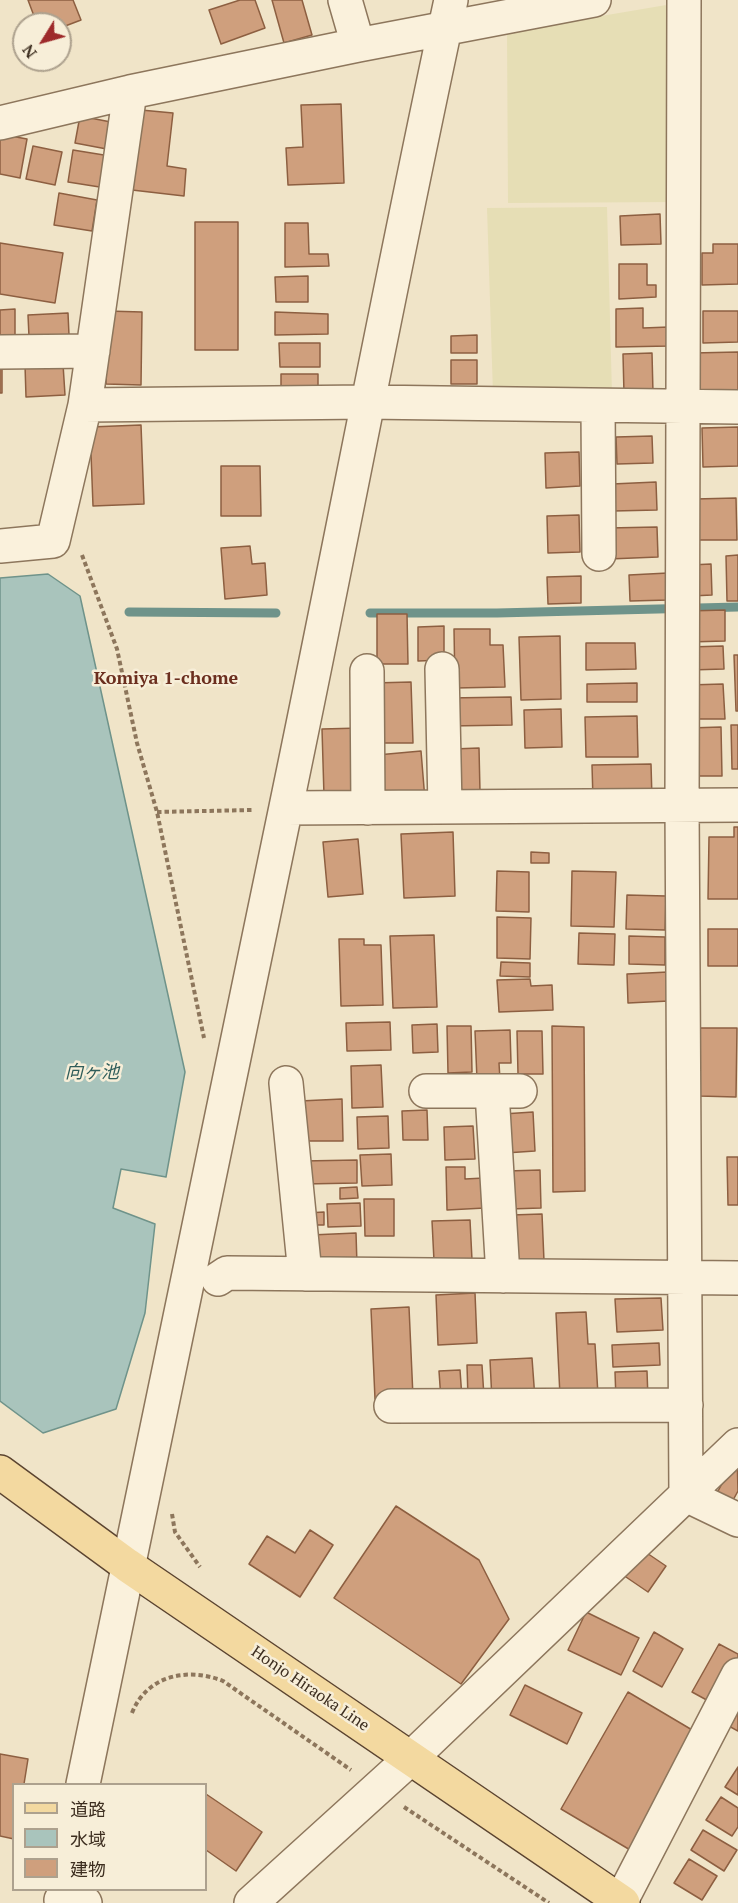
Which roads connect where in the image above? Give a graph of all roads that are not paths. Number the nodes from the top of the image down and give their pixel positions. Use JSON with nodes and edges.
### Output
{"nodes":[{"id":1,"x":345,"y":0,"type":"edge"},
{"id":2,"x":594,"y":0,"type":"edge"},
{"id":3,"x":684,"y":0,"type":"edge"},
{"id":4,"x":448,"y":15,"type":"edge"},
{"id":5,"x":358,"y":45,"type":"junction"},
{"id":6,"x":130,"y":92,"type":"junction"},
{"id":7,"x":0,"y":123,"type":"edge"},
{"id":8,"x":93,"y":351,"type":"junction"},
{"id":9,"x":0,"y":352,"type":"edge"},
{"id":10,"x":367,"y":402,"type":"junction"},
{"id":11,"x":85,"y":405,"type":"junction"},
{"id":12,"x":598,"y":406,"type":"junction"},
{"id":13,"x":738,"y":406,"type":"edge"},
{"id":14,"x":681,"y":407,"type":"junction"},
{"id":15,"x":0,"y":546,"type":"edge"},
{"id":16,"x":599,"y":554,"type":"dead end"},
{"id":17,"x":442,"y":669,"type":"dead end"},
{"id":18,"x":367,"y":671,"type":"dead end"},
{"id":19,"x":682,"y":805,"type":"junction"},
{"id":20,"x":738,"y":805,"type":"edge"},
{"id":21,"x":445,"y":807,"type":"junction"},
{"id":22,"x":368,"y":808,"type":"junction"},
{"id":23,"x":272,"y":809,"type":"junction"},
{"id":24,"x":286,"y":1083,"type":"dead end"},
{"id":25,"x":426,"y":1091,"type":"dead end"},
{"id":26,"x":304,"y":1274,"type":"junction"},
{"id":27,"x":503,"y":1276,"type":"junction"},
{"id":28,"x":686,"y":1277,"type":"junction"},
{"id":29,"x":738,"y":1278,"type":"edge"},
{"id":30,"x":218,"y":1279,"type":"dead end"},
{"id":31,"x":686,"y":1404,"type":"junction"},
{"id":32,"x":391,"y":1406,"type":"dead end"},
{"id":33,"x":738,"y":1445,"type":"edge"},
{"id":34,"x":0,"y":1472,"type":"edge"},
{"id":35,"x":686,"y":1494,"type":"junction"},
{"id":36,"x":738,"y":1520,"type":"edge"},
{"id":37,"x":127,"y":1564,"type":"junction"},
{"id":38,"x":738,"y":1675,"type":"edge"},
{"id":39,"x":411,"y":1758,"type":"junction"},
{"id":40,"x":83,"y":1783,"type":"edge"},
{"id":41,"x":622,"y":1902,"type":"edge"},
{"id":42,"x":251,"y":1903,"type":"edge"}],
"edges":[{"from":1,"to":5,"type":"street"},
{"from":2,"to":4,"type":"street"},
{"from":3,"to":14,"type":"street"},
{"from":4,"to":5,"type":"street"},
{"from":4,"to":10,"type":"street"},
{"from":5,"to":6,"type":"street"},
{"from":6,"to":7,"type":"street"},
{"from":6,"to":8,"type":"street"},
{"from":8,"to":9,"type":"street"},
{"from":8,"to":11,"type":"street"},
{"from":10,"to":11,"type":"street"},
{"from":10,"to":12,"type":"street"},
{"from":10,"to":23,"type":"street"},
{"from":11,"to":15,"type":"street"},
{"from":12,"to":14,"type":"street"},
{"from":12,"to":16,"type":"street"},
{"from":13,"to":14,"type":"street"},
{"from":14,"to":19,"type":"street"},
{"from":17,"to":21,"type":"street"},
{"from":18,"to":22,"type":"street"},
{"from":19,"to":20,"type":"street"},
{"from":19,"to":21,"type":"street"},
{"from":19,"to":28,"type":"street"},
{"from":21,"to":22,"type":"street"},
{"from":22,"to":23,"type":"street"},
{"from":23,"to":37,"type":"street"},
{"from":24,"to":26,"type":"street"},
{"from":25,"to":27,"type":"street"},
{"from":26,"to":27,"type":"street"},
{"from":26,"to":30,"type":"street"},
{"from":27,"to":28,"type":"street"},
{"from":28,"to":29,"type":"street"},
{"from":28,"to":31,"type":"street"},
{"from":31,"to":32,"type":"street"},
{"from":31,"to":35,"type":"street"},
{"from":33,"to":35,"type":"street"},
{"from":34,"to":37,"type":"main road","name":"Honjo Hiraoka Line"},
{"from":35,"to":36,"type":"street"},
{"from":35,"to":39,"type":"street"},
{"from":37,"to":39,"type":"main road","name":"Honjo Hiraoka Line"},
{"from":37,"to":40,"type":"street"},
{"from":38,"to":41,"type":"street"},
{"from":39,"to":41,"type":"main road","name":"Honjo Hiraoka Line"},
{"from":39,"to":42,"type":"street"}]}
